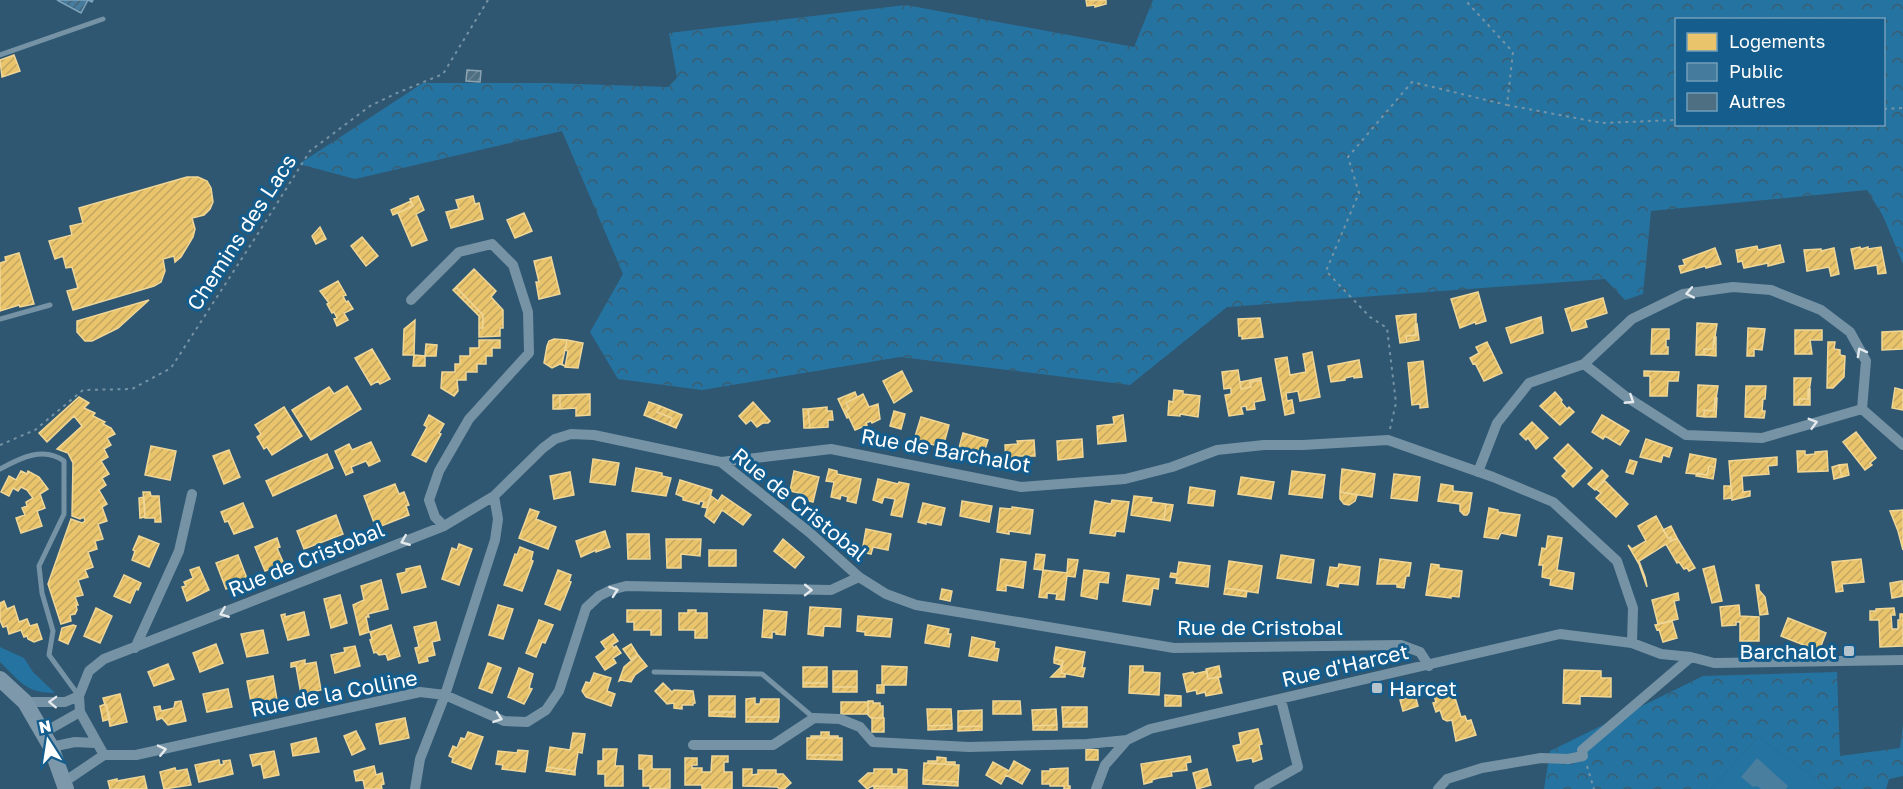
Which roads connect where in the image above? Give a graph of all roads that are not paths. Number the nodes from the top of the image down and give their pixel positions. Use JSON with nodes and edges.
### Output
{"nodes":[{"id":1,"x":103,"y":19,"type":"dead end"},
{"id":2,"x":0,"y":55,"type":"edge"},
{"id":3,"x":411,"y":300,"type":"dead end"},
{"id":4,"x":50,"y":305,"type":"dead end"},
{"id":5,"x":0,"y":319,"type":"edge"},
{"id":6,"x":1584,"y":364,"type":"junction"},
{"id":7,"x":1863,"y":409,"type":"junction"},
{"id":8,"x":1903,"y":445,"type":"edge"},
{"id":9,"x":720,"y":462,"type":"junction"},
{"id":10,"x":0,"y":469,"type":"edge"},
{"id":11,"x":1478,"y":472,"type":"junction"},
{"id":12,"x":192,"y":494,"type":"dead end"},
{"id":13,"x":494,"y":496,"type":"junction"},
{"id":14,"x":444,"y":526,"type":"junction"},
{"id":15,"x":859,"y":577,"type":"junction"},
{"id":16,"x":1632,"y":643,"type":"junction"},
{"id":17,"x":135,"y":648,"type":"junction"},
{"id":18,"x":1691,"y":657,"type":"junction"},
{"id":19,"x":1903,"y":660,"type":"edge"},
{"id":20,"x":1429,"y":666,"type":"junction"},
{"id":21,"x":654,"y":672,"type":"dead end"},
{"id":22,"x":0,"y":679,"type":"edge"},
{"id":23,"x":445,"y":695,"type":"junction"},
{"id":24,"x":79,"y":696,"type":"junction"},
{"id":25,"x":1281,"y":700,"type":"junction"},
{"id":26,"x":25,"y":702,"type":"junction"},
{"id":27,"x":80,"y":712,"type":"junction"},
{"id":28,"x":814,"y":717,"type":"junction"},
{"id":29,"x":47,"y":740,"type":"junction"},
{"id":30,"x":1127,"y":740,"type":"junction"},
{"id":31,"x":95,"y":743,"type":"junction"},
{"id":32,"x":693,"y":745,"type":"dead end"},
{"id":33,"x":104,"y":755,"type":"junction"},
{"id":34,"x":65,"y":786,"type":"edge"},
{"id":35,"x":416,"y":789,"type":"edge"},
{"id":36,"x":1096,"y":789,"type":"edge"},
{"id":37,"x":1259,"y":789,"type":"edge"},
{"id":38,"x":1438,"y":789,"type":"edge"}],
"edges":[{"from":1,"to":2,"type":"lane"},
{"from":3,"to":14,"type":"street"},
{"from":4,"to":5,"type":"lane"},
{"from":6,"to":7,"type":"street","one_way":true},
{"from":7,"to":6,"type":"street","one_way":true},
{"from":6,"to":11,"type":"street"},
{"from":7,"to":8,"type":"street"},
{"from":9,"to":11,"type":"street","name":"Rue de Barchalot"},
{"from":9,"to":13,"type":"street","name":"Rue de Cristobal"},
{"from":9,"to":15,"type":"street","name":"Rue de Cristobal"},
{"from":10,"to":24,"type":"lane"},
{"from":11,"to":16,"type":"street","name":"Rue de Barchalot"},
{"from":12,"to":17,"type":"street"},
{"from":13,"to":14,"type":"street","name":"Rue de Cristobal"},
{"from":13,"to":23,"type":"street"},
{"from":14,"to":17,"type":"street","name":"Rue de Cristobal","one_way":true},
{"from":15,"to":20,"type":"street","name":"Rue de Cristobal"},
{"from":23,"to":15,"type":"street","name":"Rue de la Colline","one_way":true},
{"from":16,"to":18,"type":"street","name":"Rue d'Harcet"},
{"from":16,"to":20,"type":"street","name":"Rue d'Harcet"},
{"from":17,"to":24,"type":"street","name":"Rue de Cristobal"},
{"from":18,"to":19,"type":"street","name":"Rue d'Harcet"},
{"from":18,"to":38,"type":"street"},
{"from":20,"to":25,"type":"street","name":"Rue d'Harcet"},
{"from":21,"to":28,"type":"lane"},
{"from":22,"to":26,"type":"main road"},
{"from":33,"to":23,"type":"street","name":"Rue de la Colline","one_way":true},
{"from":23,"to":35,"type":"street"},
{"from":24,"to":26,"type":"street","one_way":true},
{"from":24,"to":27,"type":"street","name":"Rue de Cristobal"},
{"from":25,"to":30,"type":"street","name":"Rue d'Harcet"},
{"from":25,"to":37,"type":"street"},
{"from":26,"to":29,"type":"main road"},
{"from":27,"to":29,"type":"street"},
{"from":27,"to":31,"type":"street","name":"Rue de Cristobal"},
{"from":28,"to":30,"type":"street"},
{"from":28,"to":32,"type":"street"},
{"from":29,"to":31,"type":"street"},
{"from":29,"to":34,"type":"main road"},
{"from":30,"to":36,"type":"street","name":"Rue d'Harcet"},
{"from":31,"to":33,"type":"street","name":"Rue de Cristobal"},
{"from":33,"to":34,"type":"street"}]}
